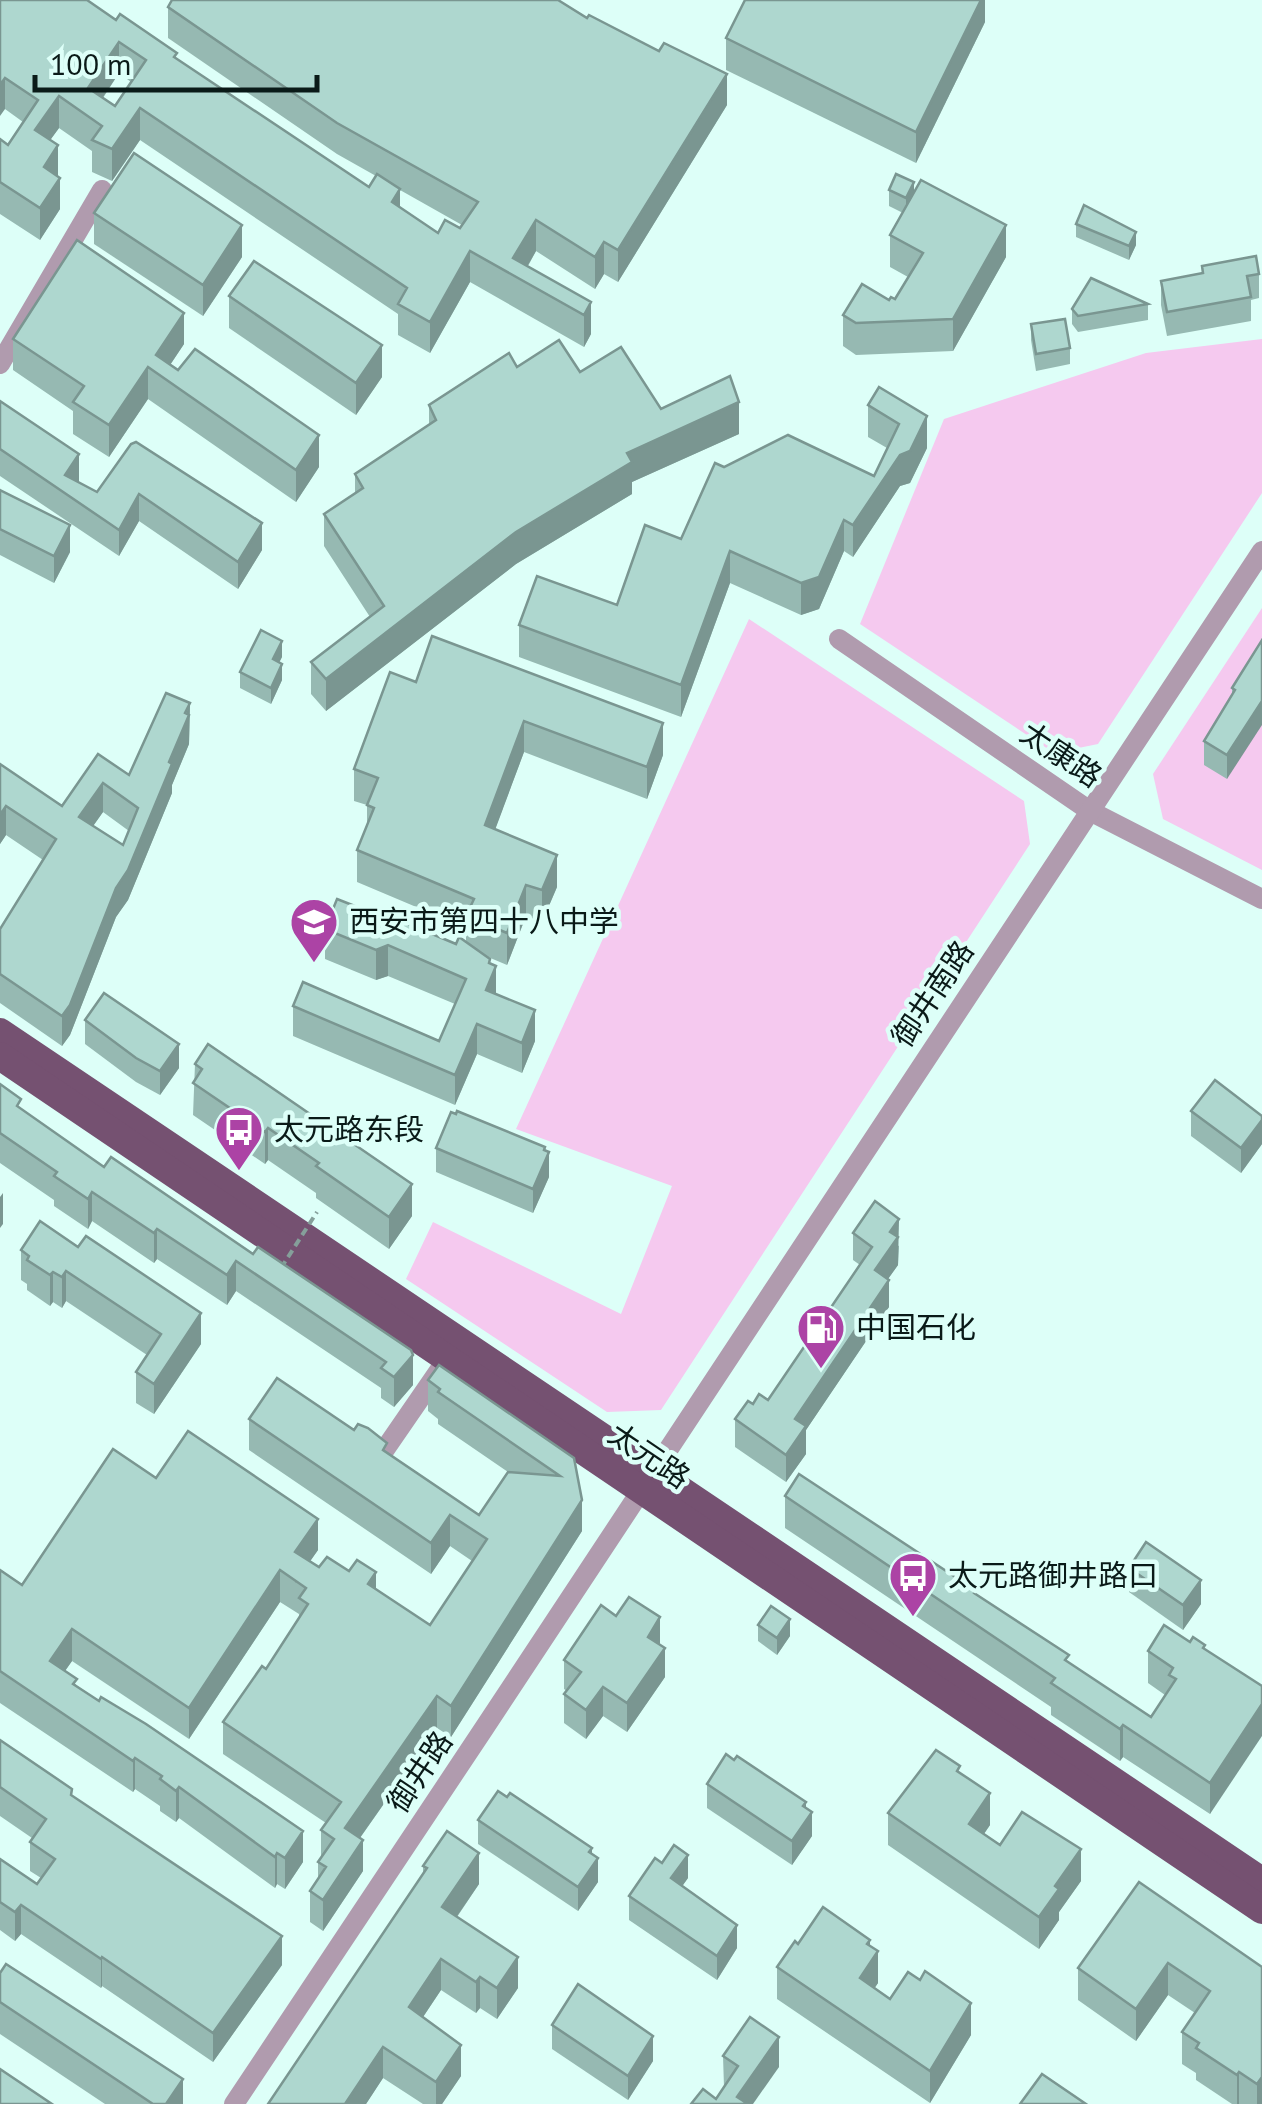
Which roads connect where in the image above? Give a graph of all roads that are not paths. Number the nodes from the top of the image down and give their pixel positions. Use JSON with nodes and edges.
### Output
{"nodes":[{"id":1,"x":102,"y":190,"type":"dead end"},
{"id":2,"x":0,"y":364,"type":"edge"},
{"id":3,"x":1262,"y":551,"type":"edge"},
{"id":4,"x":840,"y":639,"type":"dead end"},
{"id":5,"x":1090,"y":811,"type":"junction"},
{"id":6,"x":1262,"y":899,"type":"edge"},
{"id":7,"x":0,"y":1032,"type":"edge"},
{"id":8,"x":0,"y":1056,"type":"edge"},
{"id":9,"x":448,"y":1359,"type":"junction"},
{"id":10,"x":381,"y":1455,"type":"edge"},
{"id":11,"x":647,"y":1480,"type":"junction"},
{"id":12,"x":1262,"y":1881,"type":"edge"},
{"id":13,"x":1262,"y":1910,"type":"edge"},
{"id":14,"x":234,"y":2104,"type":"edge"}],
"edges":[{"from":1,"to":2,"type":"street"},
{"from":3,"to":5,"type":"street","name":"御井南路"},
{"from":4,"to":5,"type":"street","name":"太康路"},
{"from":5,"to":6,"type":"street","name":"太康路"},
{"from":5,"to":11,"type":"street","name":"御井南路"},
{"from":7,"to":11,"type":"main road","name":"太元路"},
{"from":8,"to":9,"type":"main road","name":"太元路"},
{"from":9,"to":10,"type":"street"},
{"from":9,"to":11,"type":"main road","name":"太元路"},
{"from":11,"to":12,"type":"main road","name":"太元路"},
{"from":11,"to":13,"type":"main road","name":"太元路"},
{"from":11,"to":14,"type":"street","name":"御井路"}]}
